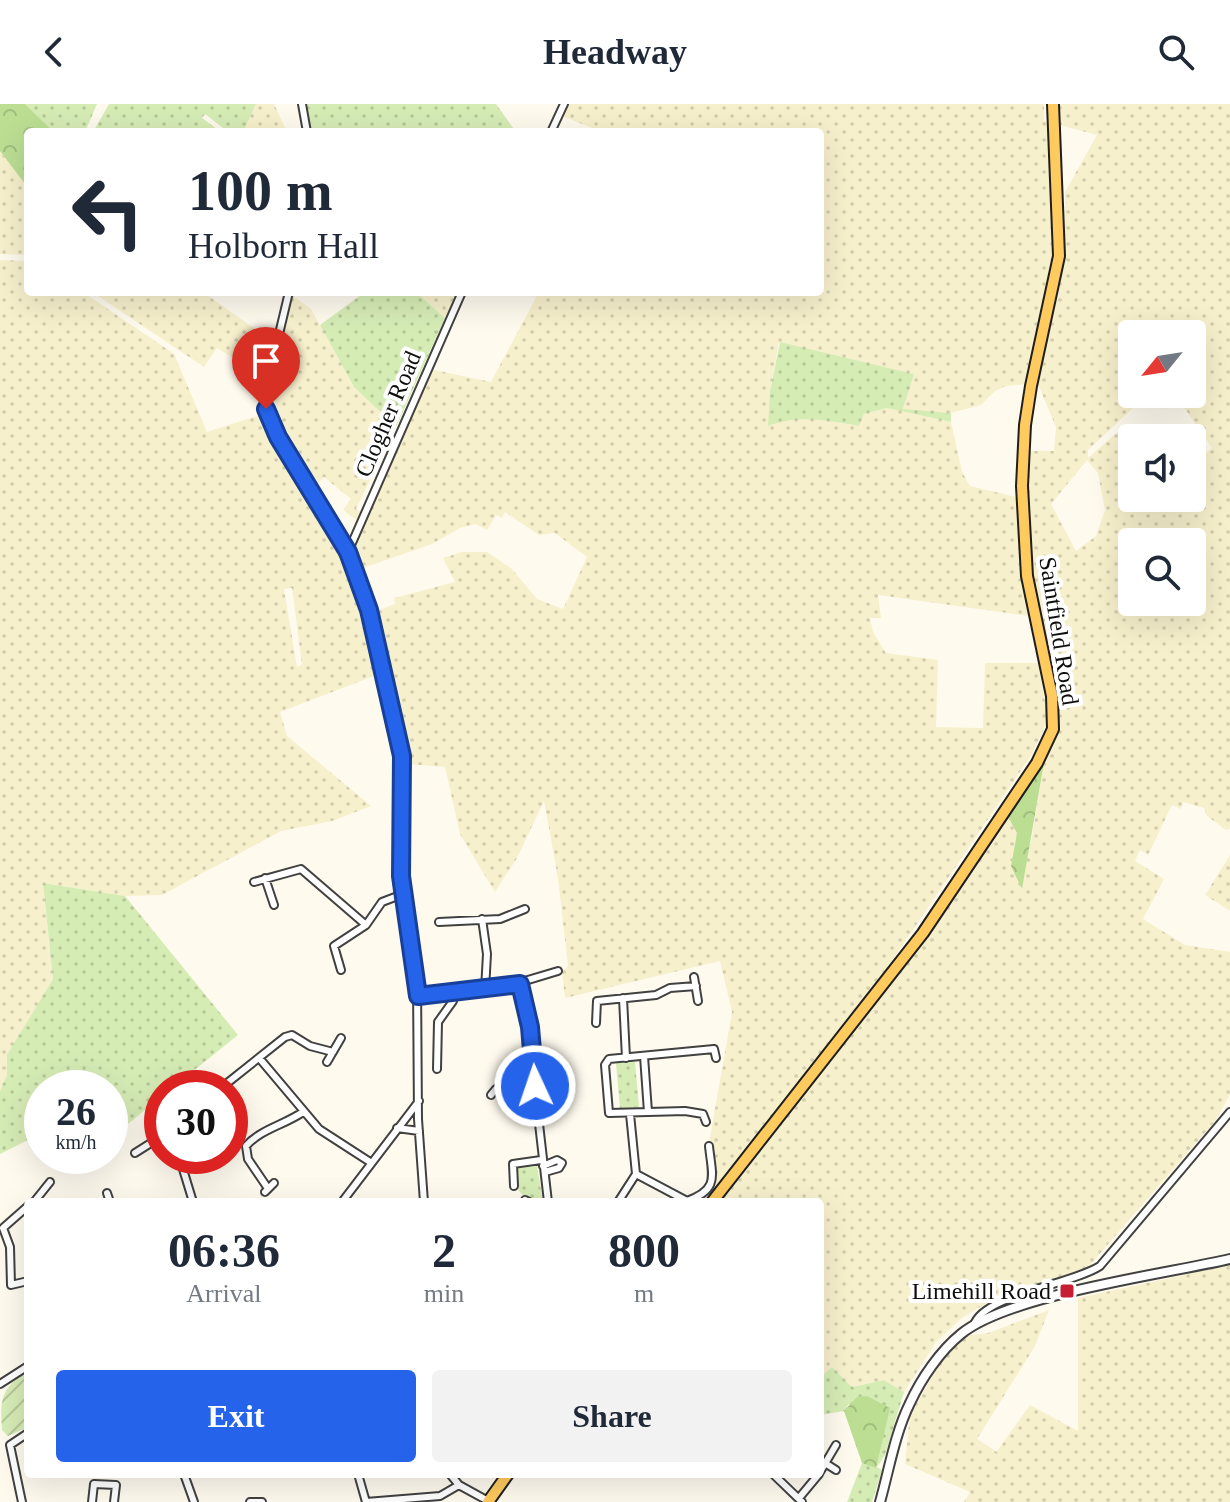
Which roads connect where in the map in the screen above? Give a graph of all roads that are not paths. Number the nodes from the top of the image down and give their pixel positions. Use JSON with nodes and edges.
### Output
{"nodes":[{"id":1,"x":302,"y":104,"type":"edge"},
{"id":2,"x":564,"y":104,"type":"edge"},
{"id":3,"x":1053,"y":104,"type":"edge"},
{"id":4,"x":306,"y":128,"type":"edge"},
{"id":5,"x":553,"y":128,"type":"edge"},
{"id":6,"x":288,"y":296,"type":"edge"},
{"id":7,"x":460,"y":296,"type":"edge"},
{"id":8,"x":348,"y":552,"type":"junction"},
{"id":9,"x":265,"y":878,"type":"junction"},
{"id":10,"x":254,"y":882,"type":"dead end"},
{"id":11,"x":403,"y":894,"type":"junction"},
{"id":12,"x":274,"y":905,"type":"dead end"},
{"id":13,"x":525,"y":909,"type":"dead end"},
{"id":14,"x":482,"y":919,"type":"junction"},
{"id":15,"x":439,"y":922,"type":"dead end"},
{"id":16,"x":366,"y":925,"type":"junction"},
{"id":17,"x":341,"y":970,"type":"dead end"},
{"id":18,"x":558,"y":971,"type":"dead end"},
{"id":19,"x":694,"y":977,"type":"dead end"},
{"id":20,"x":520,"y":984,"type":"junction"},
{"id":21,"x":696,"y":986,"type":"junction"},
{"id":22,"x":451,"y":990,"type":"junction"},
{"id":23,"x":485,"y":990,"type":"junction"},
{"id":24,"x":418,"y":996,"type":"junction"},
{"id":25,"x":623,"y":998,"type":"junction"},
{"id":26,"x":698,"y":1001,"type":"dead end"},
{"id":27,"x":596,"y":1023,"type":"dead end"},
{"id":28,"x":341,"y":1038,"type":"dead end"},
{"id":29,"x":333,"y":1052,"type":"junction"},
{"id":30,"x":644,"y":1056,"type":"junction"},
{"id":31,"x":626,"y":1058,"type":"junction"},
{"id":32,"x":716,"y":1058,"type":"dead end"},
{"id":33,"x":260,"y":1059,"type":"junction"},
{"id":34,"x":327,"y":1062,"type":"dead end"},
{"id":35,"x":437,"y":1069,"type":"dead end"},
{"id":36,"x":245,"y":1070,"type":"edge"},
{"id":37,"x":535,"y":1086,"type":"junction"},
{"id":38,"x":493,"y":1089,"type":"dead end"},
{"id":39,"x":419,"y":1101,"type":"junction"},
{"id":40,"x":303,"y":1112,"type":"junction"},
{"id":41,"x":648,"y":1112,"type":"junction"},
{"id":42,"x":1230,"y":1112,"type":"edge"},
{"id":43,"x":630,"y":1114,"type":"junction"},
{"id":44,"x":706,"y":1115,"type":"dead end"},
{"id":45,"x":397,"y":1128,"type":"junction"},
{"id":46,"x":419,"y":1131,"type":"junction"},
{"id":47,"x":709,"y":1146,"type":"dead end"},
{"id":48,"x":144,"y":1147,"type":"edge"},
{"id":49,"x":135,"y":1153,"type":"dead end"},
{"id":50,"x":370,"y":1162,"type":"junction"},
{"id":51,"x":543,"y":1166,"type":"junction"},
{"id":52,"x":184,"y":1174,"type":"edge"},
{"id":53,"x":636,"y":1174,"type":"junction"},
{"id":54,"x":50,"y":1182,"type":"dead end"},
{"id":55,"x":514,"y":1186,"type":"dead end"},
{"id":56,"x":269,"y":1187,"type":"dead end"},
{"id":57,"x":107,"y":1193,"type":"dead end"},
{"id":58,"x":39,"y":1198,"type":"edge"},
{"id":59,"x":109,"y":1198,"type":"edge"},
{"id":60,"x":192,"y":1198,"type":"edge"},
{"id":61,"x":345,"y":1198,"type":"edge"},
{"id":62,"x":424,"y":1198,"type":"edge"},
{"id":63,"x":547,"y":1198,"type":"edge"},
{"id":64,"x":621,"y":1198,"type":"edge"},
{"id":65,"x":681,"y":1198,"type":"edge"},
{"id":66,"x":693,"y":1198,"type":"edge"},
{"id":67,"x":715,"y":1198,"type":"edge"},
{"id":68,"x":24,"y":1210,"type":"edge"},
{"id":69,"x":1230,"y":1259,"type":"edge"},
{"id":70,"x":24,"y":1282,"type":"edge"},
{"id":71,"x":974,"y":1325,"type":"junction"},
{"id":72,"x":24,"y":1368,"type":"edge"},
{"id":73,"x":2,"y":1380,"type":"edge"},
{"id":74,"x":24,"y":1436,"type":"edge"},
{"id":75,"x":836,"y":1445,"type":"dead end"},
{"id":76,"x":825,"y":1463,"type":"joint"},
{"id":77,"x":836,"y":1470,"type":"dead end"},
{"id":78,"x":105,"y":1478,"type":"edge"},
{"id":79,"x":185,"y":1478,"type":"edge"},
{"id":80,"x":359,"y":1478,"type":"edge"},
{"id":81,"x":453,"y":1478,"type":"edge"},
{"id":82,"x":505,"y":1478,"type":"edge"},
{"id":83,"x":777,"y":1478,"type":"edge"},
{"id":84,"x":815,"y":1478,"type":"edge"},
{"id":85,"x":104,"y":1484,"type":"junction"},
{"id":86,"x":459,"y":1485,"type":"junction"},
{"id":87,"x":31,"y":1492,"type":"dead end"},
{"id":88,"x":21,"y":1494,"type":"junction"},
{"id":89,"x":800,"y":1500,"type":"edge"},
{"id":90,"x":22,"y":1502,"type":"edge"},
{"id":91,"x":92,"y":1502,"type":"edge"},
{"id":92,"x":114,"y":1502,"type":"edge"},
{"id":93,"x":192,"y":1502,"type":"edge"},
{"id":94,"x":250,"y":1502,"type":"edge"},
{"id":95,"x":262,"y":1502,"type":"edge"},
{"id":96,"x":366,"y":1502,"type":"edge"},
{"id":97,"x":488,"y":1502,"type":"edge"},
{"id":98,"x":880,"y":1502,"type":"edge"}],
"edges":[{"from":1,"to":4,"type":"street"},
{"from":2,"to":5,"type":"street"},
{"from":3,"to":67,"type":"main road","name":"Saintfield Road"},
{"from":6,"to":8,"type":"street"},
{"from":7,"to":8,"type":"street","name":"Clogher Road"},
{"from":8,"to":11,"type":"street"},
{"from":9,"to":10,"type":"street"},
{"from":9,"to":12,"type":"street"},
{"from":9,"to":16,"type":"street"},
{"from":11,"to":16,"type":"street"},
{"from":11,"to":24,"type":"street"},
{"from":13,"to":14,"type":"street"},
{"from":14,"to":15,"type":"street"},
{"from":14,"to":23,"type":"street"},
{"from":16,"to":17,"type":"street"},
{"from":18,"to":20,"type":"street"},
{"from":19,"to":21,"type":"street"},
{"from":20,"to":23,"type":"street"},
{"from":20,"to":37,"type":"street"},
{"from":21,"to":25,"type":"street"},
{"from":21,"to":26,"type":"street"},
{"from":22,"to":23,"type":"street"},
{"from":22,"to":24,"type":"street"},
{"from":22,"to":35,"type":"street"},
{"from":24,"to":39,"type":"street"},
{"from":25,"to":27,"type":"street"},
{"from":25,"to":31,"type":"street"},
{"from":28,"to":29,"type":"street"},
{"from":29,"to":33,"type":"street"},
{"from":29,"to":34,"type":"street"},
{"from":30,"to":31,"type":"street"},
{"from":30,"to":32,"type":"street"},
{"from":30,"to":41,"type":"street"},
{"from":31,"to":43,"type":"street"},
{"from":33,"to":36,"type":"street"},
{"from":33,"to":40,"type":"street"},
{"from":37,"to":38,"type":"street"},
{"from":37,"to":51,"type":"street"},
{"from":39,"to":45,"type":"street"},
{"from":39,"to":46,"type":"street"},
{"from":40,"to":50,"type":"street"},
{"from":40,"to":56,"type":"street"},
{"from":41,"to":43,"type":"street"},
{"from":41,"to":44,"type":"street"},
{"from":42,"to":71,"type":"street"},
{"from":43,"to":53,"type":"street"},
{"from":45,"to":46,"type":"street"},
{"from":45,"to":50,"type":"street"},
{"from":46,"to":62,"type":"street"},
{"from":47,"to":66,"type":"street"},
{"from":48,"to":49,"type":"street"},
{"from":50,"to":61,"type":"street"},
{"from":51,"to":55,"type":"street"},
{"from":51,"to":63,"type":"street"},
{"from":52,"to":60,"type":"street"},
{"from":53,"to":64,"type":"street"},
{"from":53,"to":65,"type":"street"},
{"from":54,"to":58,"type":"street"},
{"from":57,"to":59,"type":"street"},
{"from":68,"to":70,"type":"street"},
{"from":69,"to":71,"type":"street"},
{"from":71,"to":98,"type":"street"},
{"from":72,"to":73,"type":"street"},
{"from":74,"to":88,"type":"street"},
{"from":75,"to":76,"type":"street"},
{"from":76,"to":77,"type":"street"},
{"from":78,"to":85,"type":"street"},
{"from":79,"to":93,"type":"street"},
{"from":80,"to":96,"type":"street"},
{"from":81,"to":86,"type":"street"},
{"from":82,"to":97,"type":"main road"},
{"from":83,"to":89,"type":"street"},
{"from":84,"to":89,"type":"street"},
{"from":85,"to":91,"type":"street"},
{"from":85,"to":92,"type":"street"},
{"from":86,"to":96,"type":"street"},
{"from":86,"to":97,"type":"street"},
{"from":87,"to":88,"type":"street"},
{"from":88,"to":90,"type":"street"},
{"from":94,"to":95,"type":"street"}]}
